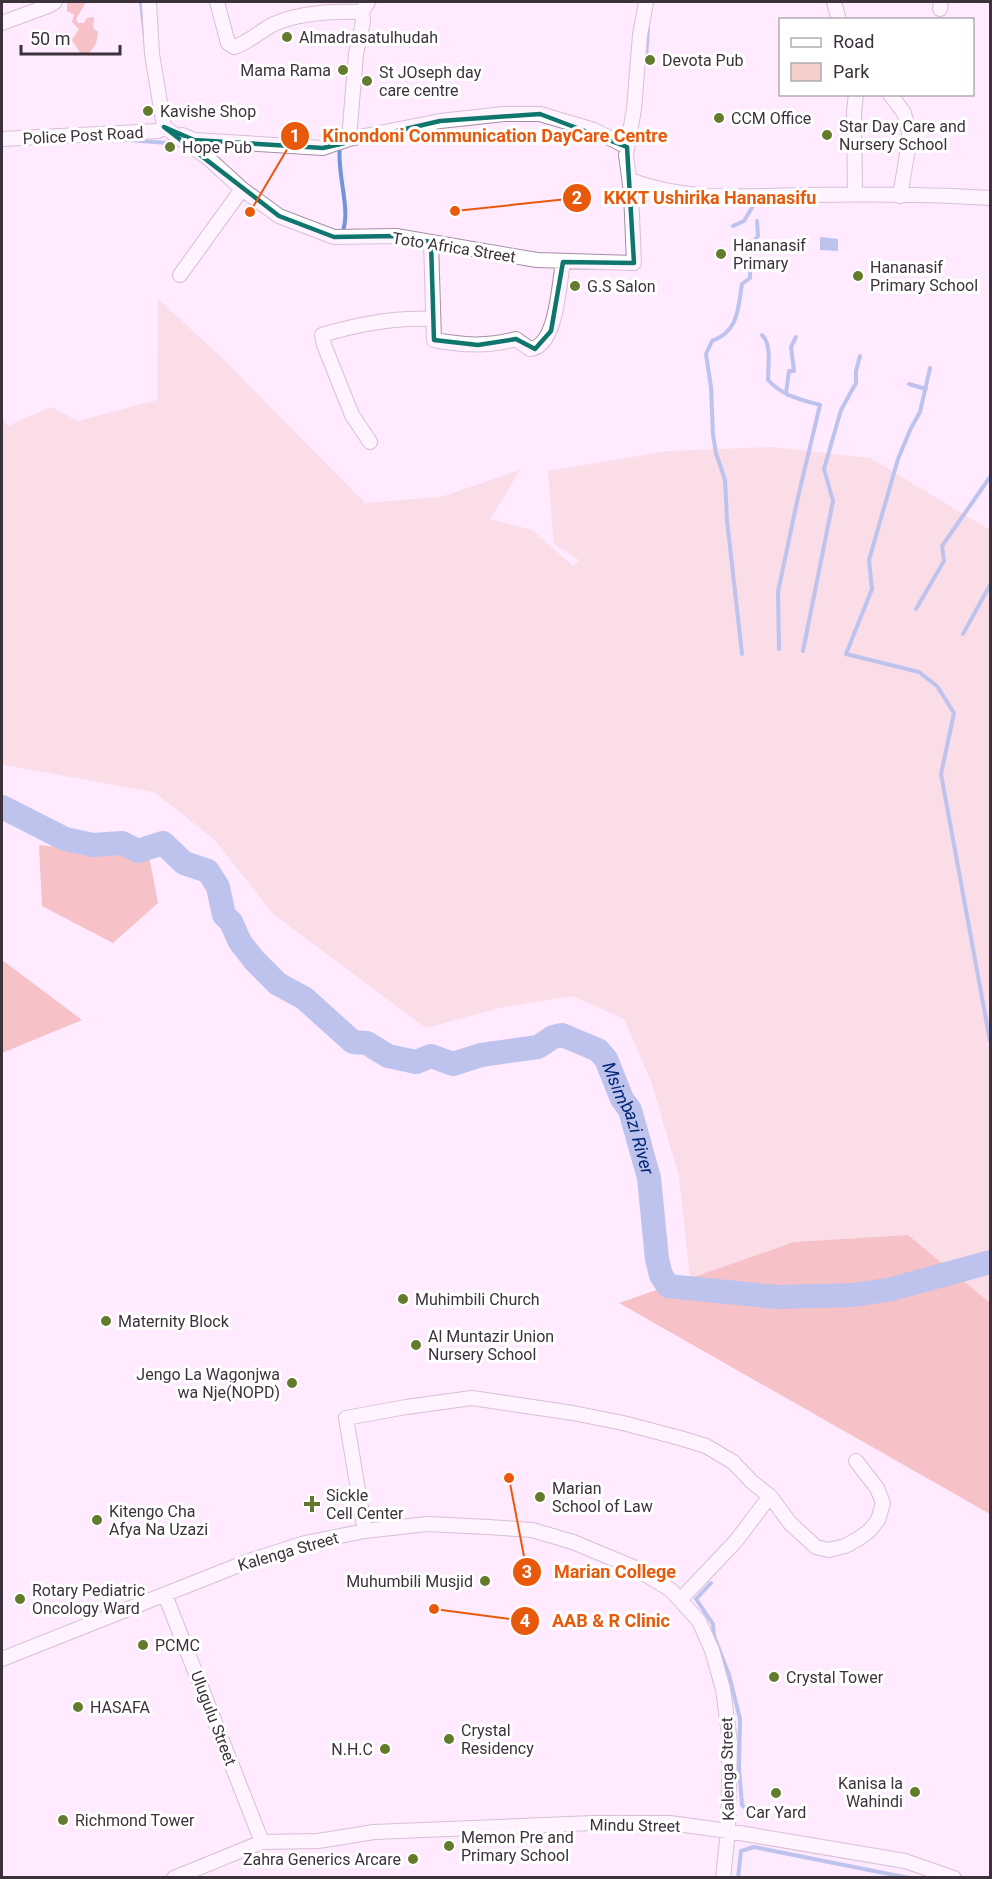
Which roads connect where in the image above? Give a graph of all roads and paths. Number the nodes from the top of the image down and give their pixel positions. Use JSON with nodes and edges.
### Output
{"nodes":[{"id":1,"x":149,"y":2,"type":"edge"},
{"id":2,"x":217,"y":2,"type":"edge"},
{"id":3,"x":646,"y":2,"type":"edge"},
{"id":4,"x":834,"y":2,"type":"edge"},
{"id":5,"x":50,"y":3,"type":"edge"},
{"id":6,"x":339,"y":6,"type":"edge"},
{"id":7,"x":365,"y":7,"type":"edge"},
{"id":8,"x":838,"y":18,"type":"edge"},
{"id":9,"x":2,"y":23,"type":"edge"},
{"id":10,"x":856,"y":96,"type":"edge"},
{"id":11,"x":891,"y":96,"type":"edge"},
{"id":12,"x":164,"y":127,"type":"junction"},
{"id":13,"x":2,"y":139,"type":"edge"},
{"id":14,"x":349,"y":139,"type":"junction"},
{"id":15,"x":627,"y":147,"type":"junction"},
{"id":16,"x":630,"y":180,"type":"junction"},
{"id":17,"x":242,"y":189,"type":"junction"},
{"id":18,"x":855,"y":195,"type":"junction"},
{"id":19,"x":900,"y":195,"type":"junction"},
{"id":20,"x":990,"y":198,"type":"edge"},
{"id":21,"x":431,"y":242,"type":"junction"},
{"id":22,"x":563,"y":262,"type":"junction"},
{"id":23,"x":180,"y":275,"type":"dead end"},
{"id":24,"x":432,"y":319,"type":"junction"},
{"id":25,"x":370,"y":442,"type":"dead end"},
{"id":26,"x":856,"y":1461,"type":"dead end"},
{"id":27,"x":770,"y":1496,"type":"junction"},
{"id":28,"x":364,"y":1531,"type":"junction"},
{"id":29,"x":165,"y":1594,"type":"junction"},
{"id":30,"x":680,"y":1600,"type":"junction"},
{"id":31,"x":2,"y":1659,"type":"edge"},
{"id":32,"x":728,"y":1831,"type":"junction"},
{"id":33,"x":262,"y":1842,"type":"junction"},
{"id":34,"x":174,"y":1878,"type":"edge"},
{"id":35,"x":723,"y":1878,"type":"edge"},
{"id":36,"x":954,"y":1878,"type":"edge"}],
"edges":[{"from":1,"to":12,"type":"street"},
{"from":2,"to":6,"type":"street"},
{"from":3,"to":15,"type":"street"},
{"from":4,"to":8,"type":"street"},
{"from":5,"to":9,"type":"street"},
{"from":6,"to":7,"type":"street"},
{"from":7,"to":14,"type":"street"},
{"from":10,"to":18,"type":"street"},
{"from":11,"to":19,"type":"street"},
{"from":12,"to":13,"type":"street","name":"Police Post Road"},
{"from":12,"to":14,"type":"street"},
{"from":12,"to":17,"type":"street","name":"Toto Africa Street"},
{"from":14,"to":15,"type":"street"},
{"from":15,"to":16,"type":"street"},
{"from":16,"to":18,"type":"street"},
{"from":16,"to":22,"type":"street","name":"Toto Africa Street"},
{"from":17,"to":21,"type":"street","name":"Toto Africa Street"},
{"from":17,"to":23,"type":"street"},
{"from":18,"to":19,"type":"street"},
{"from":19,"to":20,"type":"street"},
{"from":21,"to":22,"type":"street","name":"Toto Africa Street"},
{"from":21,"to":24,"type":"street"},
{"from":22,"to":24,"type":"street"},
{"from":24,"to":25,"type":"street"},
{"from":26,"to":27,"type":"street"},
{"from":27,"to":28,"type":"street"},
{"from":27,"to":30,"type":"street"},
{"from":28,"to":29,"type":"street","name":"Kalenga Street"},
{"from":28,"to":30,"type":"street","name":"Kalenga Street"},
{"from":29,"to":31,"type":"street","name":"Kalenga Street"},
{"from":29,"to":33,"type":"street","name":"Ulugulu Street"},
{"from":30,"to":32,"type":"street","name":"Kalenga Street"},
{"from":32,"to":33,"type":"street","name":"Mindu Street"},
{"from":32,"to":35,"type":"street","name":"Kalenga Street"},
{"from":32,"to":36,"type":"street","name":"Mindu Street"},
{"from":33,"to":34,"type":"street","name":"Mindu Street"}]}
